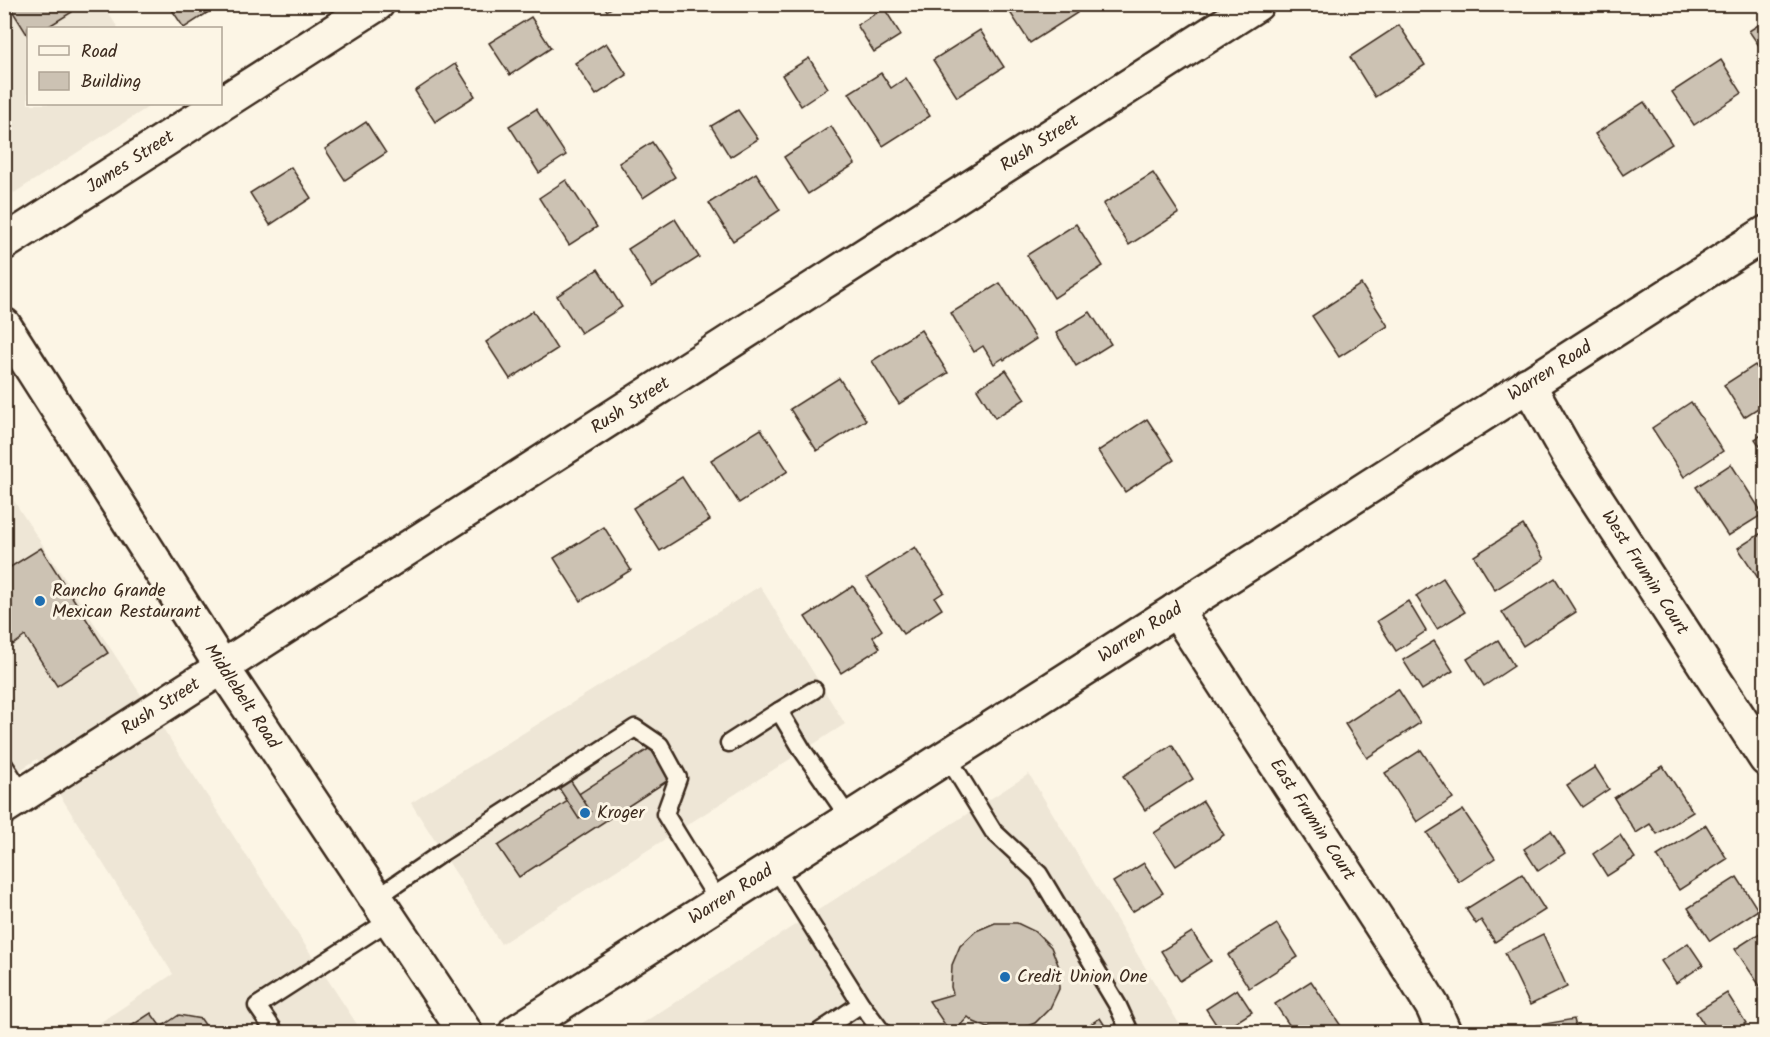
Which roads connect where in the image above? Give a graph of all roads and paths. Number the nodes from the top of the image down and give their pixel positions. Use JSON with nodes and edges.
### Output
{"nodes":[{"id":1,"x":377,"y":4,"type":"edge"},
{"id":2,"x":1257,"y":4,"type":"edge"},
{"id":3,"x":222,"y":103,"type":"edge"},
{"id":4,"x":219,"y":105,"type":"edge"},
{"id":5,"x":1766,"y":232,"type":"edge"},
{"id":6,"x":4,"y":243,"type":"edge"},
{"id":7,"x":4,"y":325,"type":"edge"},
{"id":8,"x":1528,"y":384,"type":"junction"},
{"id":9,"x":1176,"y":609,"type":"junction"},
{"id":10,"x":222,"y":667,"type":"junction"},
{"id":11,"x":814,"y":690,"type":"dead end"},
{"id":12,"x":779,"y":711,"type":"junction"},
{"id":13,"x":729,"y":743,"type":"dead end"},
{"id":14,"x":947,"y":756,"type":"junction"},
{"id":15,"x":1766,"y":759,"type":"edge"},
{"id":16,"x":4,"y":765,"type":"edge"},
{"id":17,"x":14,"y":801,"type":"edge"},
{"id":18,"x":850,"y":819,"type":"junction"},
{"id":19,"x":775,"y":867,"type":"junction"},
{"id":20,"x":719,"y":902,"type":"junction"},
{"id":21,"x":383,"y":909,"type":"junction"},
{"id":22,"x":861,"y":1004,"type":"junction"},
{"id":23,"x":275,"y":1032,"type":"edge"},
{"id":24,"x":465,"y":1032,"type":"edge"},
{"id":25,"x":516,"y":1032,"type":"edge"},
{"id":26,"x":819,"y":1032,"type":"edge"},
{"id":27,"x":882,"y":1032,"type":"edge"},
{"id":28,"x":1130,"y":1032,"type":"edge"},
{"id":29,"x":1444,"y":1032,"type":"edge"}],
"edges":[{"from":1,"to":3,"type":"street","name":"James Street"},
{"from":2,"to":10,"type":"street","name":"Rush Street"},
{"from":4,"to":6,"type":"street","name":"James Street"},
{"from":5,"to":8,"type":"street","name":"Warren Road"},
{"from":7,"to":10,"type":"street","name":"Middlebelt Road"},
{"from":8,"to":9,"type":"street","name":"Warren Road"},
{"from":8,"to":15,"type":"street","name":"West Frumin Court"},
{"from":9,"to":14,"type":"street","name":"Warren Road"},
{"from":9,"to":29,"type":"street","name":"East Frumin Court"},
{"from":10,"to":17,"type":"street","name":"Rush Street"},
{"from":10,"to":21,"type":"street","name":"Middlebelt Road"},
{"from":11,"to":12,"type":"lane"},
{"from":12,"to":13,"type":"lane"},
{"from":12,"to":18,"type":"lane"},
{"from":14,"to":18,"type":"street","name":"Warren Road"},
{"from":14,"to":28,"type":"lane"},
{"from":16,"to":17,"type":"lane"},
{"from":18,"to":19,"type":"street","name":"Warren Road"},
{"from":19,"to":20,"type":"street","name":"Warren Road"},
{"from":19,"to":22,"type":"lane"},
{"from":20,"to":21,"type":"lane"},
{"from":20,"to":25,"type":"street","name":"Warren Road"},
{"from":21,"to":23,"type":"lane"},
{"from":21,"to":24,"type":"street","name":"Middlebelt Road"},
{"from":22,"to":26,"type":"lane"},
{"from":22,"to":27,"type":"lane"}]}
